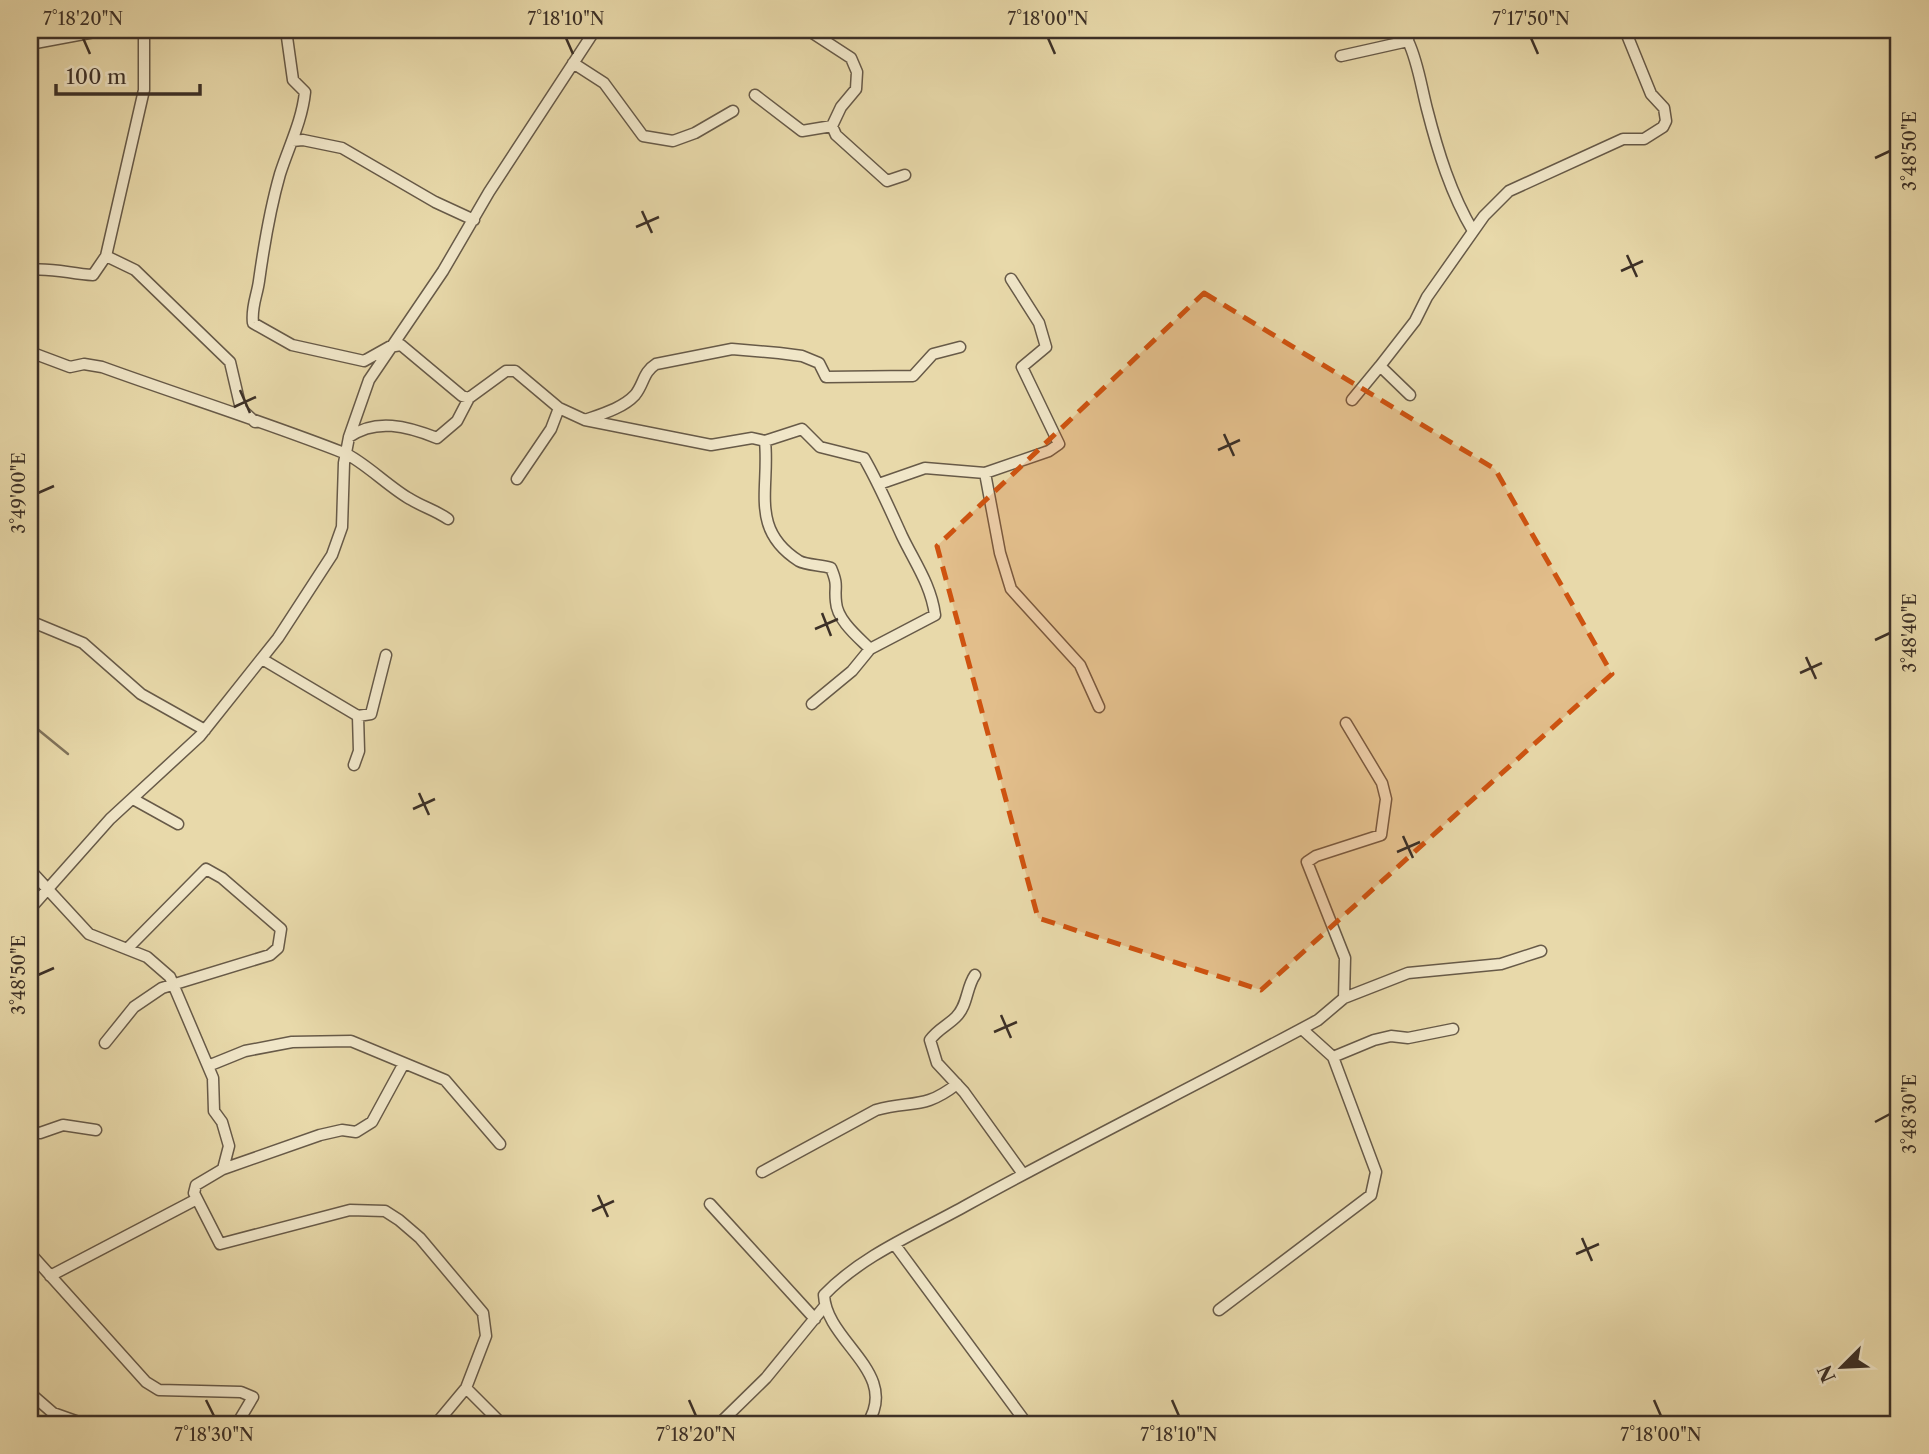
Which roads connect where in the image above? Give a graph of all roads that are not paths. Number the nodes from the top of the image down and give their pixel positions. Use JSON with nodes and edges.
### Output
{"nodes":[{"id":1,"x":105,"y":30,"type":"edge"},
{"id":2,"x":144,"y":30,"type":"edge"},
{"id":3,"x":286,"y":30,"type":"edge"},
{"id":4,"x":595,"y":30,"type":"edge"},
{"id":5,"x":808,"y":30,"type":"edge"},
{"id":6,"x":1409,"y":30,"type":"edge"},
{"id":7,"x":1625,"y":30,"type":"edge"},
{"id":8,"x":1408,"y":41,"type":"junction"},
{"id":9,"x":30,"y":44,"type":"edge"},
{"id":10,"x":1341,"y":56,"type":"dead end"},
{"id":11,"x":573,"y":63,"type":"junction"},
{"id":12,"x":755,"y":95,"type":"dead end"},
{"id":13,"x":733,"y":111,"type":"dead end"},
{"id":14,"x":832,"y":126,"type":"junction"},
{"id":15,"x":292,"y":141,"type":"junction"},
{"id":16,"x":905,"y":175,"type":"dead end"},
{"id":17,"x":474,"y":220,"type":"junction"},
{"id":18,"x":1473,"y":231,"type":"junction"},
{"id":19,"x":106,"y":256,"type":"junction"},
{"id":20,"x":30,"y":270,"type":"edge"},
{"id":21,"x":1011,"y":279,"type":"dead end"},
{"id":22,"x":389,"y":346,"type":"junction"},
{"id":23,"x":960,"y":347,"type":"dead end"},
{"id":24,"x":30,"y":352,"type":"edge"},
{"id":25,"x":1380,"y":366,"type":"junction"},
{"id":26,"x":1410,"y":396,"type":"dead end"},
{"id":27,"x":469,"y":398,"type":"junction"},
{"id":28,"x":1352,"y":400,"type":"dead end"},
{"id":29,"x":559,"y":408,"type":"junction"},
{"id":30,"x":585,"y":420,"type":"junction"},
{"id":31,"x":255,"y":422,"type":"junction"},
{"id":32,"x":349,"y":437,"type":"junction"},
{"id":33,"x":765,"y":441,"type":"junction"},
{"id":34,"x":346,"y":454,"type":"junction"},
{"id":35,"x":985,"y":473,"type":"junction"},
{"id":36,"x":517,"y":479,"type":"dead end"},
{"id":37,"x":879,"y":484,"type":"junction"},
{"id":38,"x":448,"y":519,"type":"dead end"},
{"id":39,"x":30,"y":621,"type":"edge"},
{"id":40,"x":870,"y":649,"type":"junction"},
{"id":41,"x":386,"y":654,"type":"dead end"},
{"id":42,"x":262,"y":659,"type":"junction"},
{"id":43,"x":812,"y":704,"type":"dead end"},
{"id":44,"x":1099,"y":707,"type":"dead end"},
{"id":45,"x":358,"y":716,"type":"junction"},
{"id":46,"x":1346,"y":723,"type":"dead end"},
{"id":47,"x":205,"y":730,"type":"junction"},
{"id":48,"x":355,"y":765,"type":"dead end"},
{"id":49,"x":133,"y":799,"type":"junction"},
{"id":50,"x":178,"y":824,"type":"dead end"},
{"id":51,"x":30,"y":870,"type":"edge"},
{"id":52,"x":49,"y":888,"type":"junction"},
{"id":53,"x":30,"y":909,"type":"edge"},
{"id":54,"x":128,"y":948,"type":"junction"},
{"id":55,"x":1541,"y":951,"type":"dead end"},
{"id":56,"x":975,"y":975,"type":"dead end"},
{"id":57,"x":173,"y":984,"type":"junction"},
{"id":58,"x":1344,"y":998,"type":"junction"},
{"id":59,"x":1302,"y":1029,"type":"junction"},
{"id":60,"x":1453,"y":1029,"type":"dead end"},
{"id":61,"x":105,"y":1043,"type":"dead end"},
{"id":62,"x":1333,"y":1057,"type":"junction"},
{"id":63,"x":403,"y":1065,"type":"junction"},
{"id":64,"x":208,"y":1066,"type":"junction"},
{"id":65,"x":957,"y":1084,"type":"junction"},
{"id":66,"x":96,"y":1130,"type":"dead end"},
{"id":67,"x":30,"y":1132,"type":"edge"},
{"id":68,"x":500,"y":1144,"type":"dead end"},
{"id":69,"x":223,"y":1169,"type":"junction"},
{"id":70,"x":762,"y":1172,"type":"dead end"},
{"id":71,"x":1023,"y":1174,"type":"junction"},
{"id":72,"x":197,"y":1199,"type":"junction"},
{"id":73,"x":710,"y":1204,"type":"dead end"},
{"id":74,"x":895,"y":1245,"type":"junction"},
{"id":75,"x":30,"y":1253,"type":"edge"},
{"id":76,"x":50,"y":1276,"type":"junction"},
{"id":77,"x":824,"y":1307,"type":"junction"},
{"id":78,"x":1219,"y":1310,"type":"dead end"},
{"id":79,"x":815,"y":1319,"type":"junction"},
{"id":80,"x":466,"y":1388,"type":"junction"},
{"id":81,"x":30,"y":1393,"type":"edge"},
{"id":82,"x":84,"y":1424,"type":"edge"},
{"id":83,"x":237,"y":1424,"type":"edge"},
{"id":84,"x":436,"y":1424,"type":"edge"},
{"id":85,"x":502,"y":1424,"type":"edge"},
{"id":86,"x":719,"y":1424,"type":"edge"},
{"id":87,"x":867,"y":1424,"type":"edge"},
{"id":88,"x":1027,"y":1424,"type":"edge"}],
"edges":[{"from":1,"to":9,"type":"street"},
{"from":2,"to":19,"type":"street"},
{"from":3,"to":15,"type":"street"},
{"from":4,"to":11,"type":"street"},
{"from":5,"to":14,"type":"street"},
{"from":6,"to":8,"type":"street"},
{"from":7,"to":18,"type":"street"},
{"from":8,"to":10,"type":"street"},
{"from":8,"to":18,"type":"street"},
{"from":11,"to":13,"type":"street"},
{"from":11,"to":17,"type":"street"},
{"from":12,"to":14,"type":"street"},
{"from":14,"to":16,"type":"street"},
{"from":15,"to":17,"type":"street"},
{"from":15,"to":22,"type":"street"},
{"from":17,"to":22,"type":"street"},
{"from":18,"to":25,"type":"street"},
{"from":19,"to":20,"type":"street"},
{"from":19,"to":31,"type":"street"},
{"from":21,"to":35,"type":"street"},
{"from":22,"to":27,"type":"street"},
{"from":22,"to":32,"type":"street"},
{"from":23,"to":30,"type":"street"},
{"from":24,"to":31,"type":"street"},
{"from":25,"to":26,"type":"street"},
{"from":25,"to":28,"type":"street"},
{"from":27,"to":29,"type":"street"},
{"from":27,"to":32,"type":"street"},
{"from":29,"to":30,"type":"street"},
{"from":29,"to":36,"type":"street"},
{"from":30,"to":33,"type":"street"},
{"from":31,"to":34,"type":"street"},
{"from":32,"to":34,"type":"street"},
{"from":33,"to":37,"type":"street"},
{"from":33,"to":40,"type":"street"},
{"from":34,"to":38,"type":"street"},
{"from":34,"to":42,"type":"street"},
{"from":35,"to":37,"type":"street"},
{"from":35,"to":44,"type":"street"},
{"from":37,"to":40,"type":"street"},
{"from":39,"to":47,"type":"street"},
{"from":40,"to":43,"type":"street"},
{"from":41,"to":45,"type":"street"},
{"from":42,"to":45,"type":"street"},
{"from":42,"to":47,"type":"street"},
{"from":45,"to":48,"type":"street"},
{"from":46,"to":58,"type":"street"},
{"from":47,"to":49,"type":"street"},
{"from":49,"to":50,"type":"street"},
{"from":49,"to":52,"type":"street"},
{"from":51,"to":52,"type":"street"},
{"from":52,"to":53,"type":"street"},
{"from":52,"to":54,"type":"street"},
{"from":54,"to":57,"type":"street"},
{"from":54,"to":57,"type":"street"},
{"from":55,"to":58,"type":"street"},
{"from":56,"to":65,"type":"street"},
{"from":57,"to":61,"type":"street"},
{"from":57,"to":64,"type":"street"},
{"from":58,"to":59,"type":"street"},
{"from":59,"to":62,"type":"street"},
{"from":59,"to":71,"type":"street"},
{"from":60,"to":62,"type":"street"},
{"from":62,"to":78,"type":"street"},
{"from":63,"to":64,"type":"street"},
{"from":63,"to":68,"type":"street"},
{"from":63,"to":69,"type":"street"},
{"from":64,"to":69,"type":"street"},
{"from":65,"to":70,"type":"street"},
{"from":65,"to":71,"type":"street"},
{"from":66,"to":67,"type":"street"},
{"from":69,"to":72,"type":"street"},
{"from":71,"to":74,"type":"street"},
{"from":72,"to":76,"type":"street"},
{"from":72,"to":80,"type":"street"},
{"from":73,"to":79,"type":"street"},
{"from":74,"to":77,"type":"street"},
{"from":74,"to":88,"type":"street"},
{"from":75,"to":76,"type":"street"},
{"from":76,"to":83,"type":"street"},
{"from":77,"to":79,"type":"street"},
{"from":77,"to":87,"type":"street"},
{"from":79,"to":86,"type":"street"},
{"from":80,"to":84,"type":"street"},
{"from":80,"to":85,"type":"street"},
{"from":81,"to":82,"type":"street"}]}
